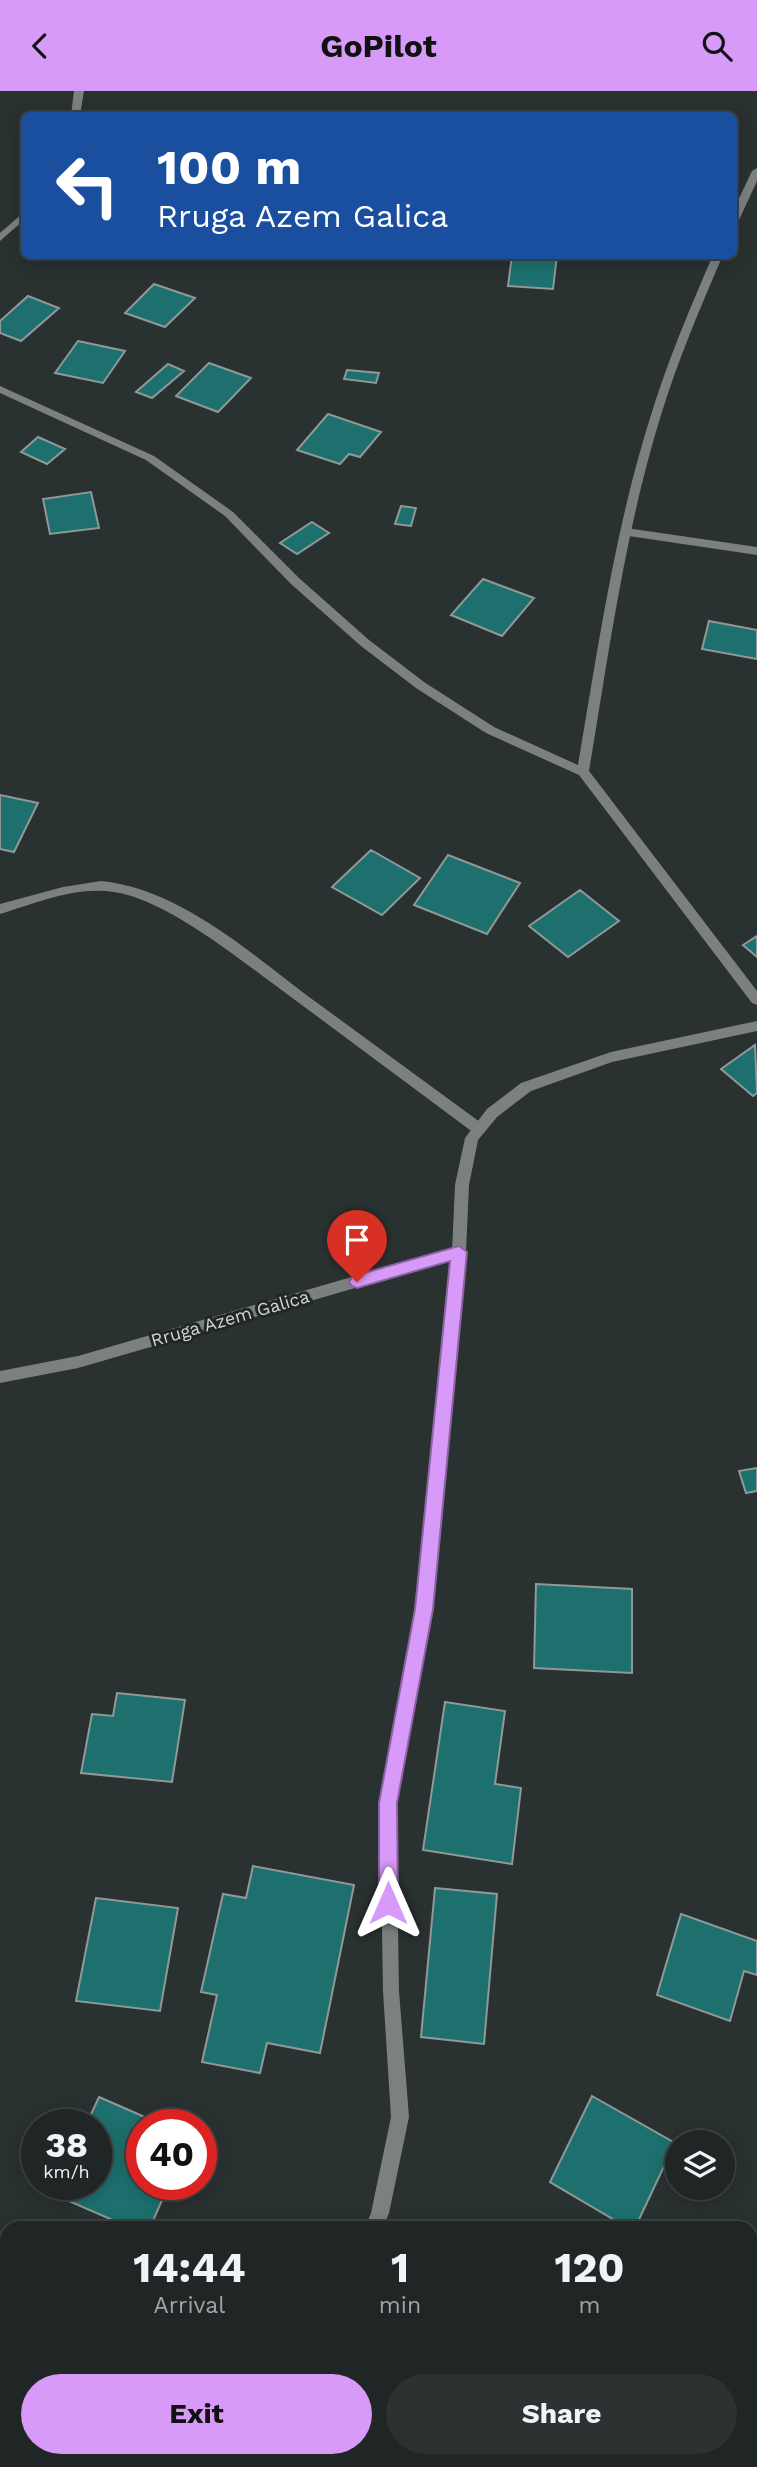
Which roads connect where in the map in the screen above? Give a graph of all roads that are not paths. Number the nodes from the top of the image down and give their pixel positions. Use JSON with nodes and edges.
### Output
{"nodes":[{"id":1,"x":79,"y":91,"type":"edge"},
{"id":2,"x":76,"y":112,"type":"edge"},
{"id":3,"x":757,"y":171,"type":"edge"},
{"id":4,"x":737,"y":214,"type":"edge"},
{"id":5,"x":21,"y":217,"type":"edge"},
{"id":6,"x":1,"y":234,"type":"edge"},
{"id":7,"x":716,"y":259,"type":"edge"},
{"id":8,"x":0,"y":389,"type":"edge"},
{"id":9,"x":626,"y":533,"type":"junction"},
{"id":10,"x":757,"y":551,"type":"edge"},
{"id":11,"x":583,"y":772,"type":"junction"},
{"id":12,"x":0,"y":909,"type":"edge"},
{"id":13,"x":757,"y":1000,"type":"edge"},
{"id":14,"x":757,"y":1026,"type":"edge"},
{"id":15,"x":479,"y":1129,"type":"junction"},
{"id":16,"x":459,"y":1252,"type":"junction"},
{"id":17,"x":0,"y":1377,"type":"edge"},
{"id":18,"x":377,"y":2221,"type":"edge"}],
"edges":[{"from":1,"to":2,"type":"street"},
{"from":3,"to":4,"type":"street"},
{"from":5,"to":6,"type":"street"},
{"from":7,"to":9,"type":"street"},
{"from":8,"to":11,"type":"street"},
{"from":9,"to":10,"type":"street"},
{"from":9,"to":11,"type":"street"},
{"from":11,"to":13,"type":"street"},
{"from":12,"to":15,"type":"street"},
{"from":14,"to":15,"type":"street"},
{"from":15,"to":16,"type":"street"},
{"from":16,"to":17,"type":"street","name":"Rruga Azem Galica"},
{"from":16,"to":18,"type":"street"}]}
